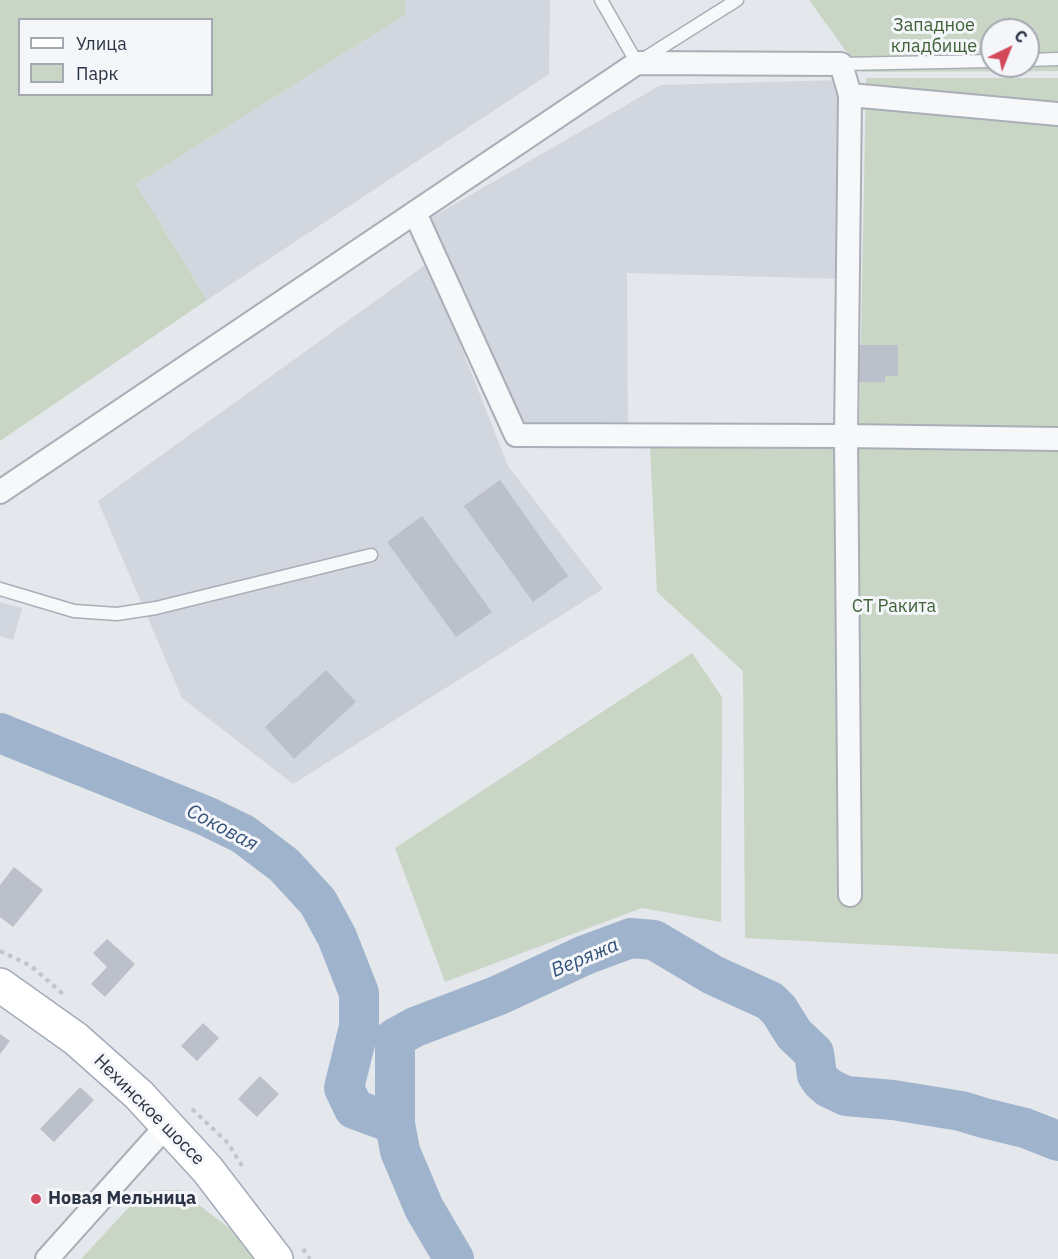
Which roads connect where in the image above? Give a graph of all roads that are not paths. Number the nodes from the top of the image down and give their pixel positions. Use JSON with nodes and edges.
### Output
{"nodes":[{"id":1,"x":601,"y":0,"type":"edge"},
{"id":2,"x":738,"y":0,"type":"edge"},
{"id":3,"x":1058,"y":59,"type":"edge"},
{"id":4,"x":980,"y":60,"type":"edge"},
{"id":5,"x":1040,"y":60,"type":"edge"},
{"id":6,"x":637,"y":63,"type":"junction"},
{"id":7,"x":841,"y":64,"type":"junction"},
{"id":8,"x":850,"y":95,"type":"junction"},
{"id":9,"x":1058,"y":114,"type":"edge"},
{"id":10,"x":415,"y":213,"type":"junction"},
{"id":11,"x":846,"y":436,"type":"junction"},
{"id":12,"x":1058,"y":439,"type":"edge"},
{"id":13,"x":0,"y":492,"type":"edge"},
{"id":14,"x":371,"y":555,"type":"dead end"},
{"id":15,"x":0,"y":589,"type":"edge"},
{"id":16,"x":850,"y":895,"type":"dead end"},
{"id":17,"x":0,"y":985,"type":"edge"},
{"id":18,"x":168,"y":1124,"type":"junction"},
{"id":19,"x":275,"y":1258,"type":"edge"},
{"id":20,"x":47,"y":1259,"type":"edge"}],
"edges":[{"from":1,"to":6,"type":"lane"},
{"from":2,"to":6,"type":"lane"},
{"from":3,"to":5,"type":"lane"},
{"from":4,"to":7,"type":"lane"},
{"from":6,"to":7,"type":"street"},
{"from":6,"to":10,"type":"street"},
{"from":7,"to":8,"type":"street"},
{"from":8,"to":9,"type":"street"},
{"from":8,"to":11,"type":"street"},
{"from":10,"to":11,"type":"street"},
{"from":10,"to":13,"type":"street"},
{"from":11,"to":12,"type":"street"},
{"from":11,"to":16,"type":"street"},
{"from":14,"to":15,"type":"lane"},
{"from":17,"to":18,"type":"main road","name":"Нехинское шоссе"},
{"from":18,"to":19,"type":"main road","name":"Нехинское шоссе"},
{"from":18,"to":20,"type":"street"}]}
